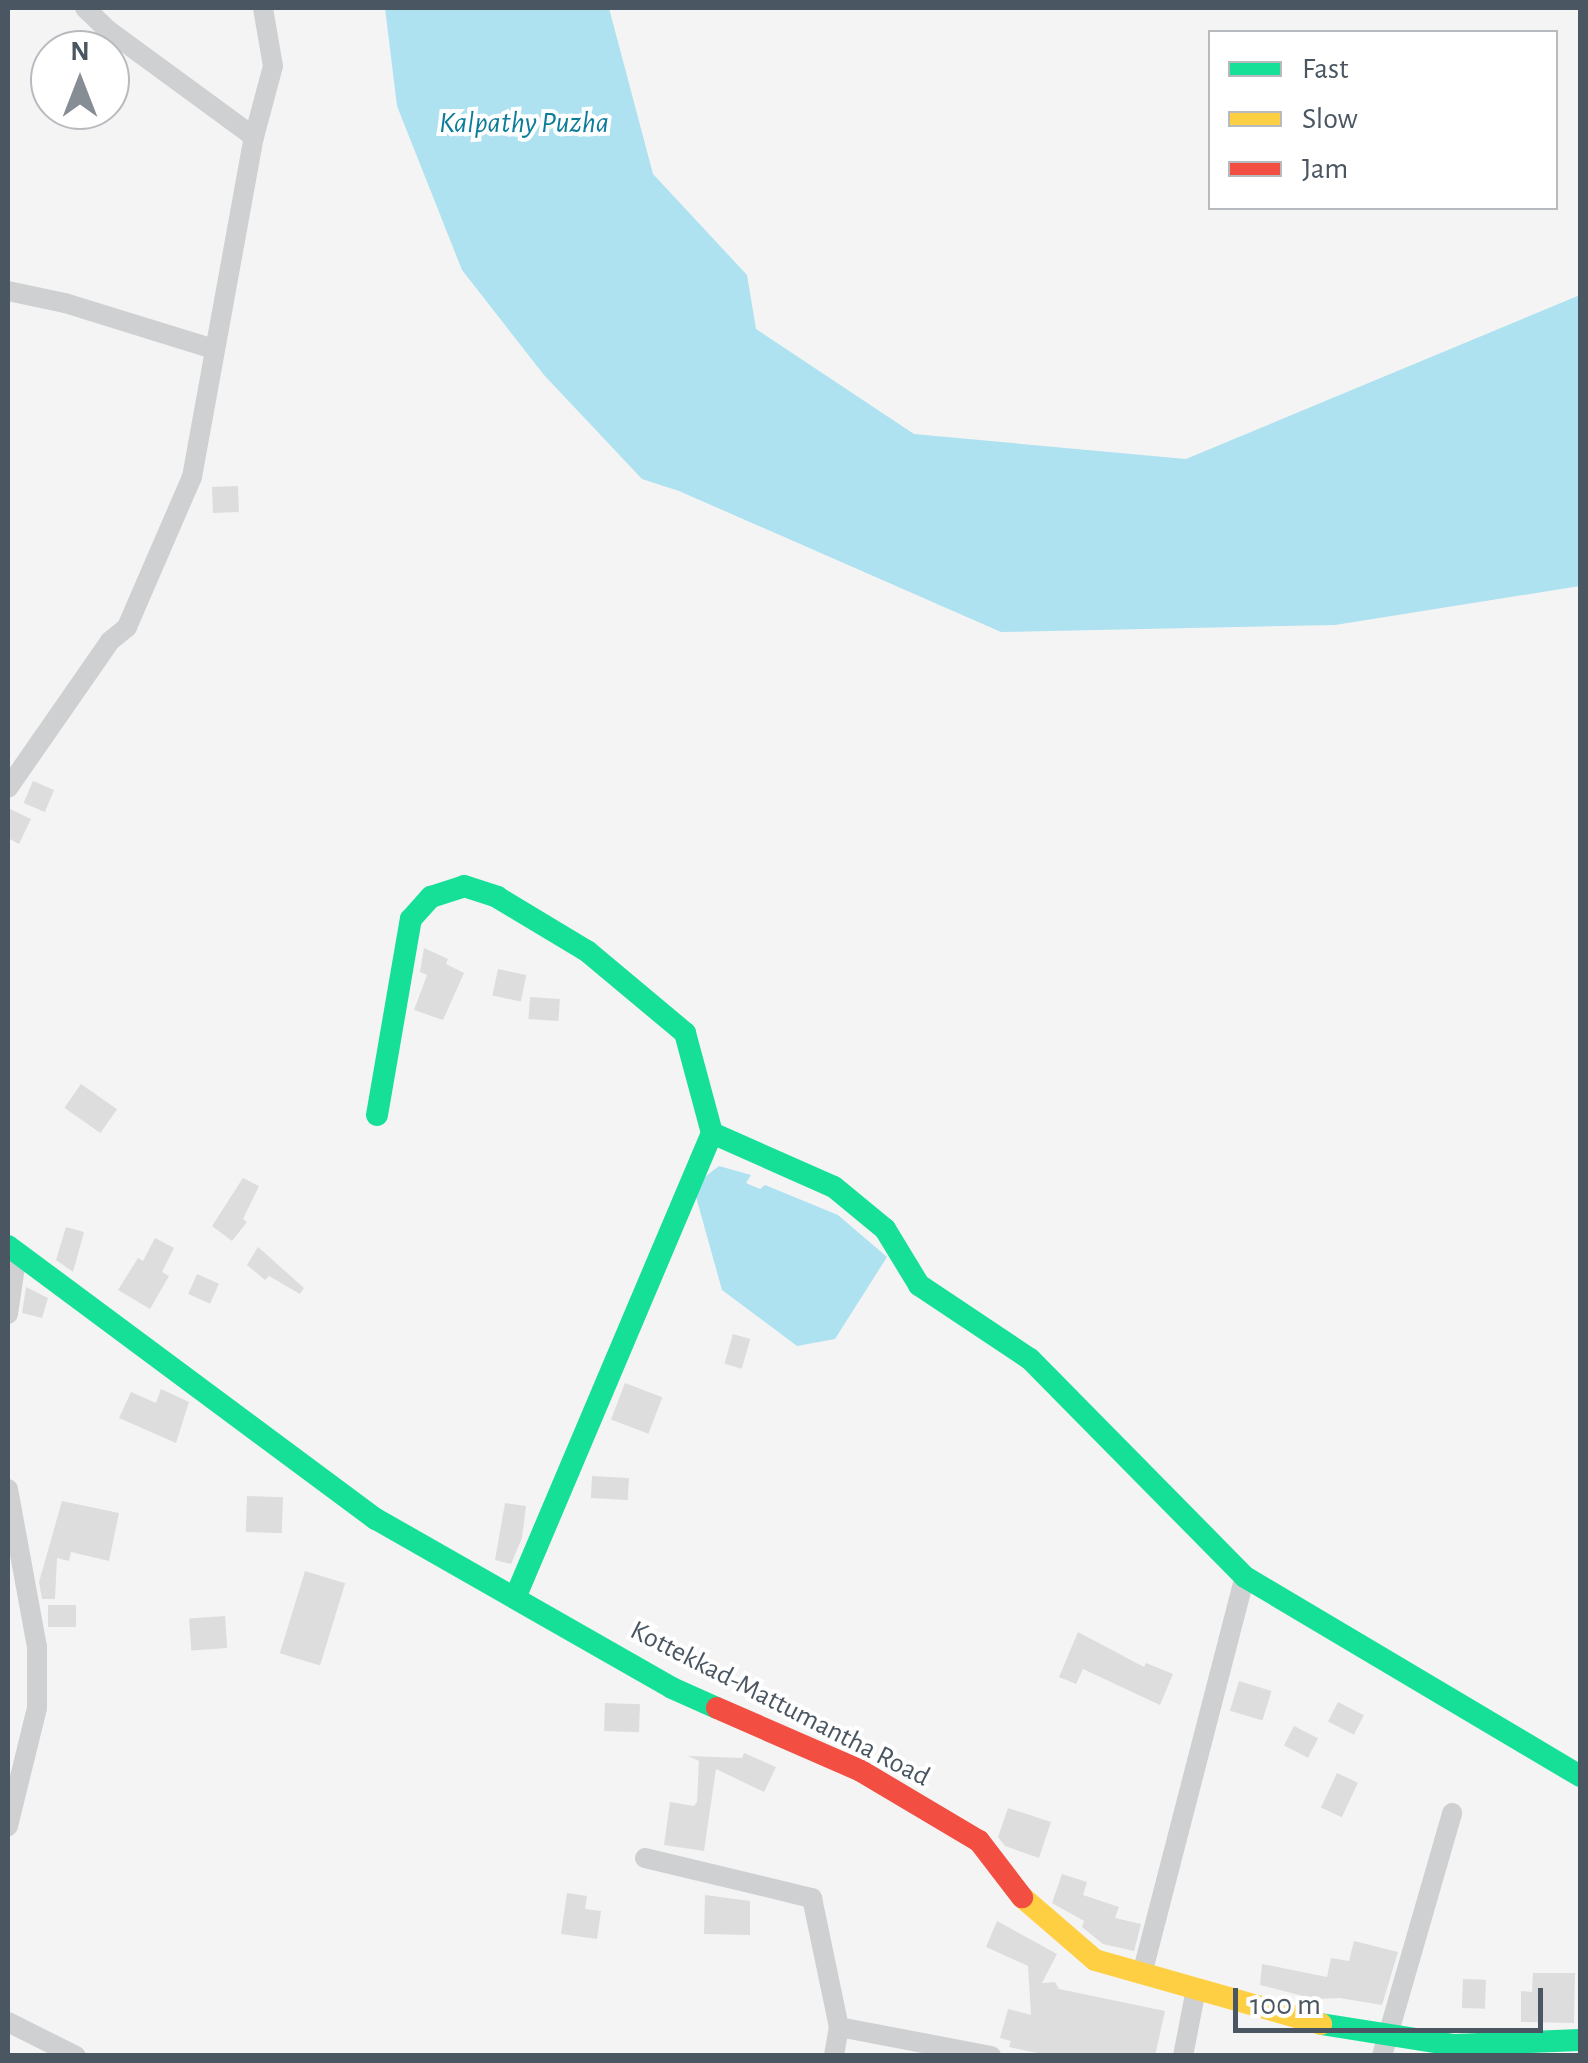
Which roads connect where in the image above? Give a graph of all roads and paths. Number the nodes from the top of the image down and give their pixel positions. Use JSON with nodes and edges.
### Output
{"nodes":[{"id":1,"x":86,"y":8,"type":"edge"},
{"id":2,"x":262,"y":8,"type":"edge"},
{"id":3,"x":254,"y":137,"type":"junction"},
{"id":4,"x":8,"y":291,"type":"edge"},
{"id":5,"x":214,"y":350,"type":"junction"},
{"id":6,"x":8,"y":788,"type":"edge"},
{"id":7,"x":377,"y":1115,"type":"dead end"},
{"id":8,"x":712,"y":1134,"type":"junction"},
{"id":9,"x":12,"y":1250,"type":"edge"},
{"id":10,"x":8,"y":1314,"type":"edge"},
{"id":11,"x":8,"y":1489,"type":"edge"},
{"id":12,"x":1245,"y":1577,"type":"junction"},
{"id":13,"x":514,"y":1598,"type":"junction"},
{"id":14,"x":1580,"y":1776,"type":"edge"},
{"id":15,"x":1452,"y":1813,"type":"dead end"},
{"id":16,"x":8,"y":1826,"type":"edge"},
{"id":17,"x":645,"y":1858,"type":"dead end"},
{"id":18,"x":1142,"y":1974,"type":"junction"},
{"id":19,"x":1196,"y":1989,"type":"junction"},
{"id":20,"x":8,"y":2022,"type":"edge"},
{"id":21,"x":839,"y":2027,"type":"junction"},
{"id":22,"x":1580,"y":2040,"type":"edge"},
{"id":23,"x":1384,"y":2045,"type":"edge"},
{"id":24,"x":1462,"y":2050,"type":"edge"},
{"id":25,"x":76,"y":2056,"type":"edge"},
{"id":26,"x":834,"y":2056,"type":"edge"},
{"id":27,"x":991,"y":2056,"type":"edge"},
{"id":28,"x":1183,"y":2056,"type":"edge"}],
"edges":[{"from":1,"to":3,"type":"street"},
{"from":2,"to":3,"type":"street"},
{"from":3,"to":5,"type":"street"},
{"from":4,"to":5,"type":"street"},
{"from":5,"to":6,"type":"street"},
{"from":7,"to":8,"type":"street"},
{"from":8,"to":12,"type":"street"},
{"from":8,"to":13,"type":"street"},
{"from":9,"to":10,"type":"street"},
{"from":9,"to":13,"type":"street","name":"Kottekkad-Mattumantha Road"},
{"from":11,"to":16,"type":"street"},
{"from":12,"to":14,"type":"street"},
{"from":12,"to":18,"type":"street"},
{"from":13,"to":18,"type":"street","name":"Kottekkad-Mattumantha Road"},
{"from":15,"to":23,"type":"street"},
{"from":17,"to":21,"type":"street"},
{"from":18,"to":19,"type":"street","name":"Kottekkad-Mattumantha Road"},
{"from":19,"to":23,"type":"street","name":"Kottekkad-Mattumantha Road"},
{"from":19,"to":28,"type":"street"},
{"from":20,"to":25,"type":"street"},
{"from":21,"to":26,"type":"street"},
{"from":21,"to":27,"type":"street"},
{"from":22,"to":24,"type":"street","name":"Kottekkad-Mattumantha Road"},
{"from":23,"to":24,"type":"street","name":"Kottekkad-Mattumantha Road"}]}
